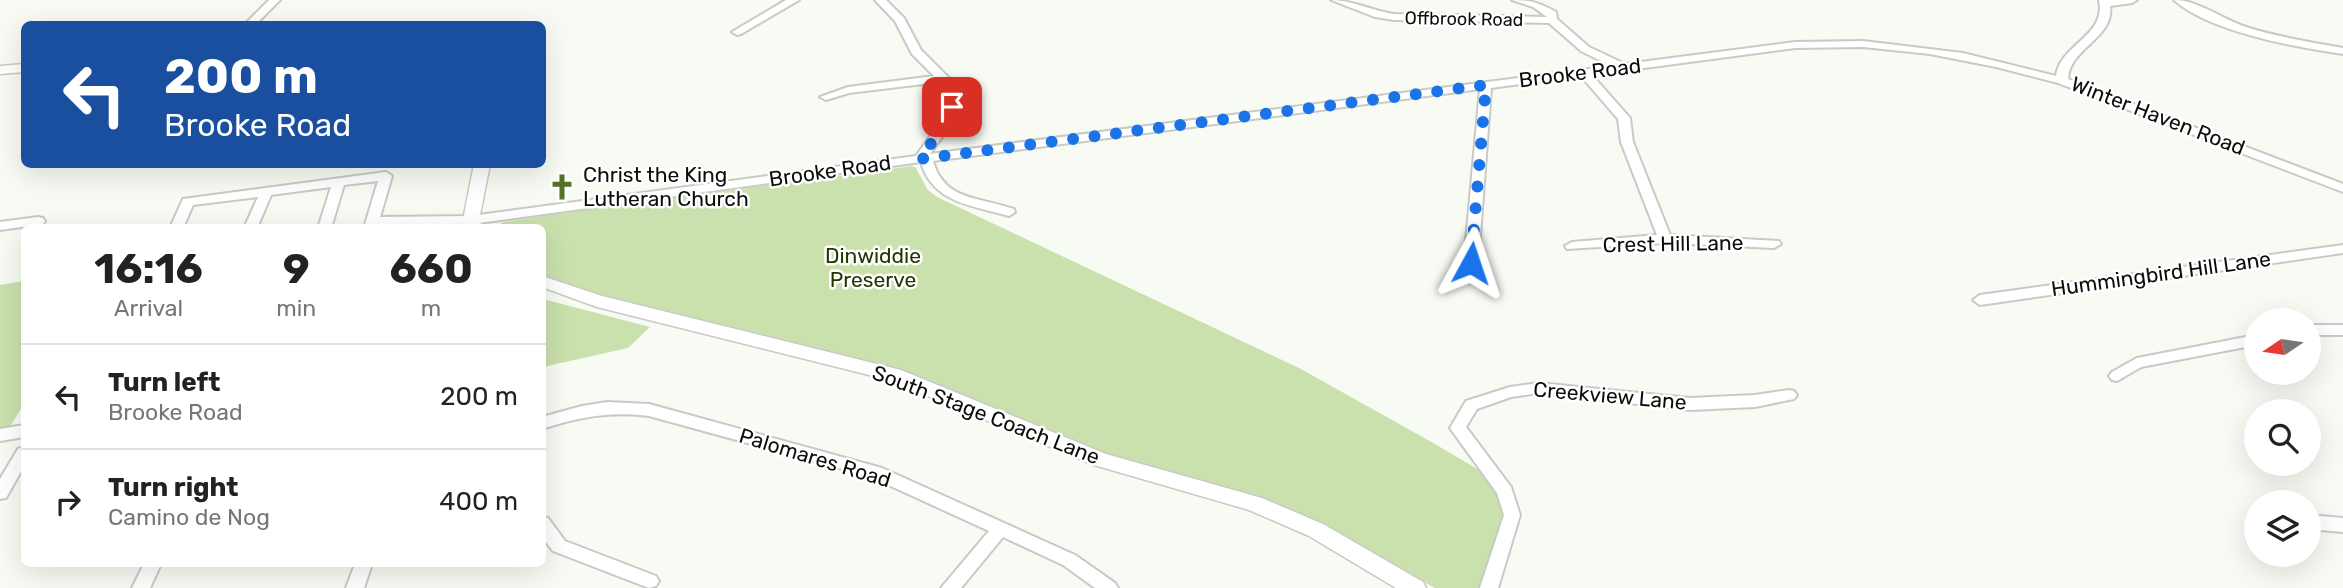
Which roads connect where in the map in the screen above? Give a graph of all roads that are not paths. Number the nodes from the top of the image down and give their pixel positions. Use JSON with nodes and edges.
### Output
{"nodes":[{"id":1,"x":275,"y":0,"type":"edge"},
{"id":2,"x":794,"y":0,"type":"edge"},
{"id":3,"x":880,"y":0,"type":"edge"},
{"id":4,"x":1336,"y":0,"type":"edge"},
{"id":5,"x":1517,"y":0,"type":"edge"},
{"id":6,"x":2132,"y":0,"type":"edge"},
{"id":7,"x":2179,"y":0,"type":"edge"},
{"id":8,"x":2105,"y":1,"type":"edge"},
{"id":9,"x":1552,"y":20,"type":"junction"},
{"id":10,"x":253,"y":21,"type":"edge"},
{"id":11,"x":737,"y":32,"type":"dead end"},
{"id":12,"x":2343,"y":51,"type":"edge"},
{"id":13,"x":21,"y":68,"type":"edge"},
{"id":14,"x":1624,"y":68,"type":"junction"},
{"id":15,"x":0,"y":70,"type":"edge"},
{"id":16,"x":1584,"y":72,"type":"junction"},
{"id":17,"x":944,"y":78,"type":"junction"},
{"id":18,"x":2062,"y":80,"type":"junction"},
{"id":19,"x":1486,"y":85,"type":"junction"},
{"id":20,"x":826,"y":97,"type":"dead end"},
{"id":21,"x":923,"y":159,"type":"junction"},
{"id":22,"x":480,"y":168,"type":"edge"},
{"id":23,"x":339,"y":182,"type":"junction"},
{"id":24,"x":2343,"y":188,"type":"edge"},
{"id":25,"x":266,"y":192,"type":"junction"},
{"id":26,"x":1009,"y":212,"type":"dead end"},
{"id":27,"x":38,"y":221,"type":"dead end"},
{"id":28,"x":178,"y":224,"type":"edge"},
{"id":29,"x":252,"y":224,"type":"edge"},
{"id":30,"x":325,"y":224,"type":"edge"},
{"id":31,"x":371,"y":224,"type":"edge"},
{"id":32,"x":473,"y":224,"type":"edge"},
{"id":33,"x":0,"y":226,"type":"edge"},
{"id":34,"x":1665,"y":239,"type":"junction"},
{"id":35,"x":1774,"y":244,"type":"dead end"},
{"id":36,"x":1572,"y":246,"type":"dead end"},
{"id":37,"x":2343,"y":249,"type":"edge"},
{"id":38,"x":1471,"y":263,"type":"dead end"},
{"id":39,"x":546,"y":283,"type":"edge"},
{"id":40,"x":1980,"y":300,"type":"dead end"},
{"id":41,"x":2321,"y":330,"type":"edge"},
{"id":42,"x":2343,"y":330,"type":"edge"},
{"id":43,"x":2244,"y":342,"type":"edge"},
{"id":44,"x":2117,"y":376,"type":"dead end"},
{"id":45,"x":1789,"y":395,"type":"dead end"},
{"id":46,"x":546,"y":422,"type":"edge"},
{"id":47,"x":21,"y":432,"type":"edge"},
{"id":48,"x":0,"y":435,"type":"edge"},
{"id":49,"x":21,"y":458,"type":"edge"},
{"id":50,"x":0,"y":493,"type":"edge"},
{"id":51,"x":2321,"y":524,"type":"edge"},
{"id":52,"x":2343,"y":525,"type":"edge"},
{"id":53,"x":546,"y":528,"type":"edge"},
{"id":54,"x":1000,"y":528,"type":"junction"},
{"id":55,"x":151,"y":567,"type":"edge"},
{"id":56,"x":362,"y":567,"type":"edge"},
{"id":57,"x":650,"y":581,"type":"dead end"},
{"id":58,"x":141,"y":588,"type":"edge"},
{"id":59,"x":355,"y":588,"type":"edge"},
{"id":60,"x":950,"y":588,"type":"edge"},
{"id":61,"x":1109,"y":588,"type":"edge"},
{"id":62,"x":1415,"y":588,"type":"edge"},
{"id":63,"x":1489,"y":588,"type":"edge"}],
"edges":[{"from":1,"to":10,"type":"street"},
{"from":2,"to":11,"type":"street"},
{"from":3,"to":17,"type":"street"},
{"from":4,"to":9,"type":"street","name":"Offbrook Road"},
{"from":5,"to":9,"type":"street"},
{"from":6,"to":8,"type":"street"},
{"from":7,"to":12,"type":"street"},
{"from":8,"to":18,"type":"street","name":"Winter Haven Road"},
{"from":9,"to":14,"type":"street"},
{"from":13,"to":15,"type":"main road"},
{"from":14,"to":16,"type":"street","name":"Brooke Road"},
{"from":14,"to":18,"type":"street","name":"Brooke Road"},
{"from":16,"to":19,"type":"street","name":"Brooke Road"},
{"from":16,"to":34,"type":"street"},
{"from":17,"to":20,"type":"street"},
{"from":17,"to":21,"type":"street"},
{"from":18,"to":24,"type":"street","name":"Winter Haven Road"},
{"from":19,"to":21,"type":"street","name":"Brooke Road"},
{"from":19,"to":38,"type":"street"},
{"from":21,"to":26,"type":"street"},
{"from":21,"to":32,"type":"street","name":"Brooke Road"},
{"from":22,"to":32,"type":"main road"},
{"from":23,"to":25,"type":"street"},
{"from":23,"to":30,"type":"street"},
{"from":23,"to":31,"type":"street"},
{"from":25,"to":28,"type":"street"},
{"from":25,"to":29,"type":"street"},
{"from":27,"to":33,"type":"street"},
{"from":31,"to":32,"type":"street","name":"Brooke Road"},
{"from":34,"to":35,"type":"street","name":"Crest Hill Lane"},
{"from":34,"to":36,"type":"street","name":"Crest Hill Lane"},
{"from":37,"to":40,"type":"street","name":"Hummingbird Hill Lane"},
{"from":39,"to":62,"type":"main road","name":"South Stage Coach Lane"},
{"from":41,"to":42,"type":"street"},
{"from":43,"to":44,"type":"street"},
{"from":45,"to":63,"type":"street","name":"Creekview Lane"},
{"from":46,"to":54,"type":"street","name":"Palomares Road"},
{"from":47,"to":48,"type":"street"},
{"from":49,"to":50,"type":"street"},
{"from":51,"to":52,"type":"street"},
{"from":53,"to":57,"type":"street"},
{"from":54,"to":60,"type":"street"},
{"from":54,"to":61,"type":"street","name":"Palomares Road"},
{"from":55,"to":58,"type":"street"},
{"from":56,"to":59,"type":"street"}]}
